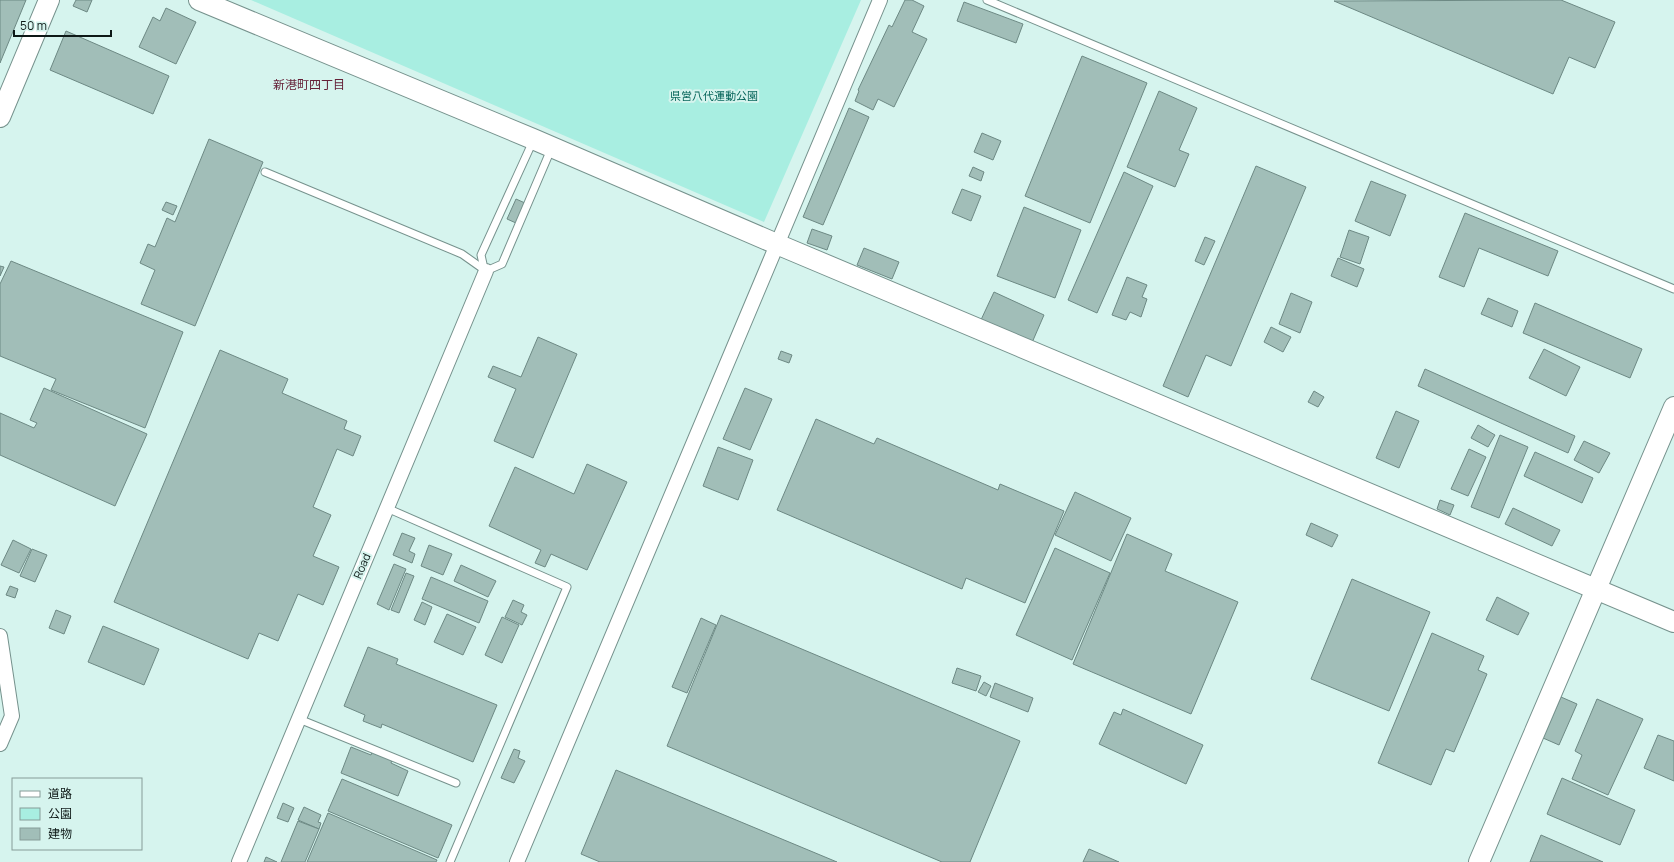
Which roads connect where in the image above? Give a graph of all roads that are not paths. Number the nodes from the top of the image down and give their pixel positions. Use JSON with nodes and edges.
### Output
{"nodes":[{"id":1,"x":49,"y":0,"type":"edge"},
{"id":2,"x":199,"y":0,"type":"edge"},
{"id":3,"x":880,"y":0,"type":"edge"},
{"id":4,"x":987,"y":0,"type":"edge"},
{"id":5,"x":0,"y":117,"type":"edge"},
{"id":6,"x":533,"y":139,"type":"junction"},
{"id":7,"x":552,"y":147,"type":"junction"},
{"id":8,"x":265,"y":172,"type":"dead end"},
{"id":9,"x":779,"y":245,"type":"junction"},
{"id":10,"x":486,"y":271,"type":"junction"},
{"id":11,"x":1674,"y":289,"type":"edge"},
{"id":12,"x":1674,"y":407,"type":"edge"},
{"id":13,"x":389,"y":509,"type":"junction"},
{"id":14,"x":1596,"y":589,"type":"junction"},
{"id":15,"x":1674,"y":622,"type":"edge"},
{"id":16,"x":0,"y":636,"type":"edge"},
{"id":17,"x":299,"y":720,"type":"junction"},
{"id":18,"x":0,"y":744,"type":"edge"},
{"id":19,"x":456,"y":783,"type":"dead end"},
{"id":20,"x":239,"y":862,"type":"edge"},
{"id":21,"x":450,"y":862,"type":"edge"},
{"id":22,"x":517,"y":862,"type":"edge"},
{"id":23,"x":1479,"y":862,"type":"edge"}],
"edges":[{"from":1,"to":5,"type":"street"},
{"from":2,"to":6,"type":"street"},
{"from":3,"to":9,"type":"street"},
{"from":4,"to":11,"type":"lane"},
{"from":6,"to":7,"type":"street"},
{"from":6,"to":10,"type":"lane"},
{"from":7,"to":9,"type":"street"},
{"from":7,"to":10,"type":"lane"},
{"from":8,"to":10,"type":"lane"},
{"from":9,"to":14,"type":"street"},
{"from":9,"to":22,"type":"street"},
{"from":10,"to":13,"type":"lane"},
{"from":10,"to":20,"type":"street","name":"Road"},
{"from":12,"to":14,"type":"street"},
{"from":13,"to":17,"type":"lane"},
{"from":13,"to":21,"type":"lane"},
{"from":14,"to":15,"type":"street"},
{"from":14,"to":23,"type":"street"},
{"from":16,"to":18,"type":"street"},
{"from":17,"to":19,"type":"lane"},
{"from":17,"to":20,"type":"lane"}]}
